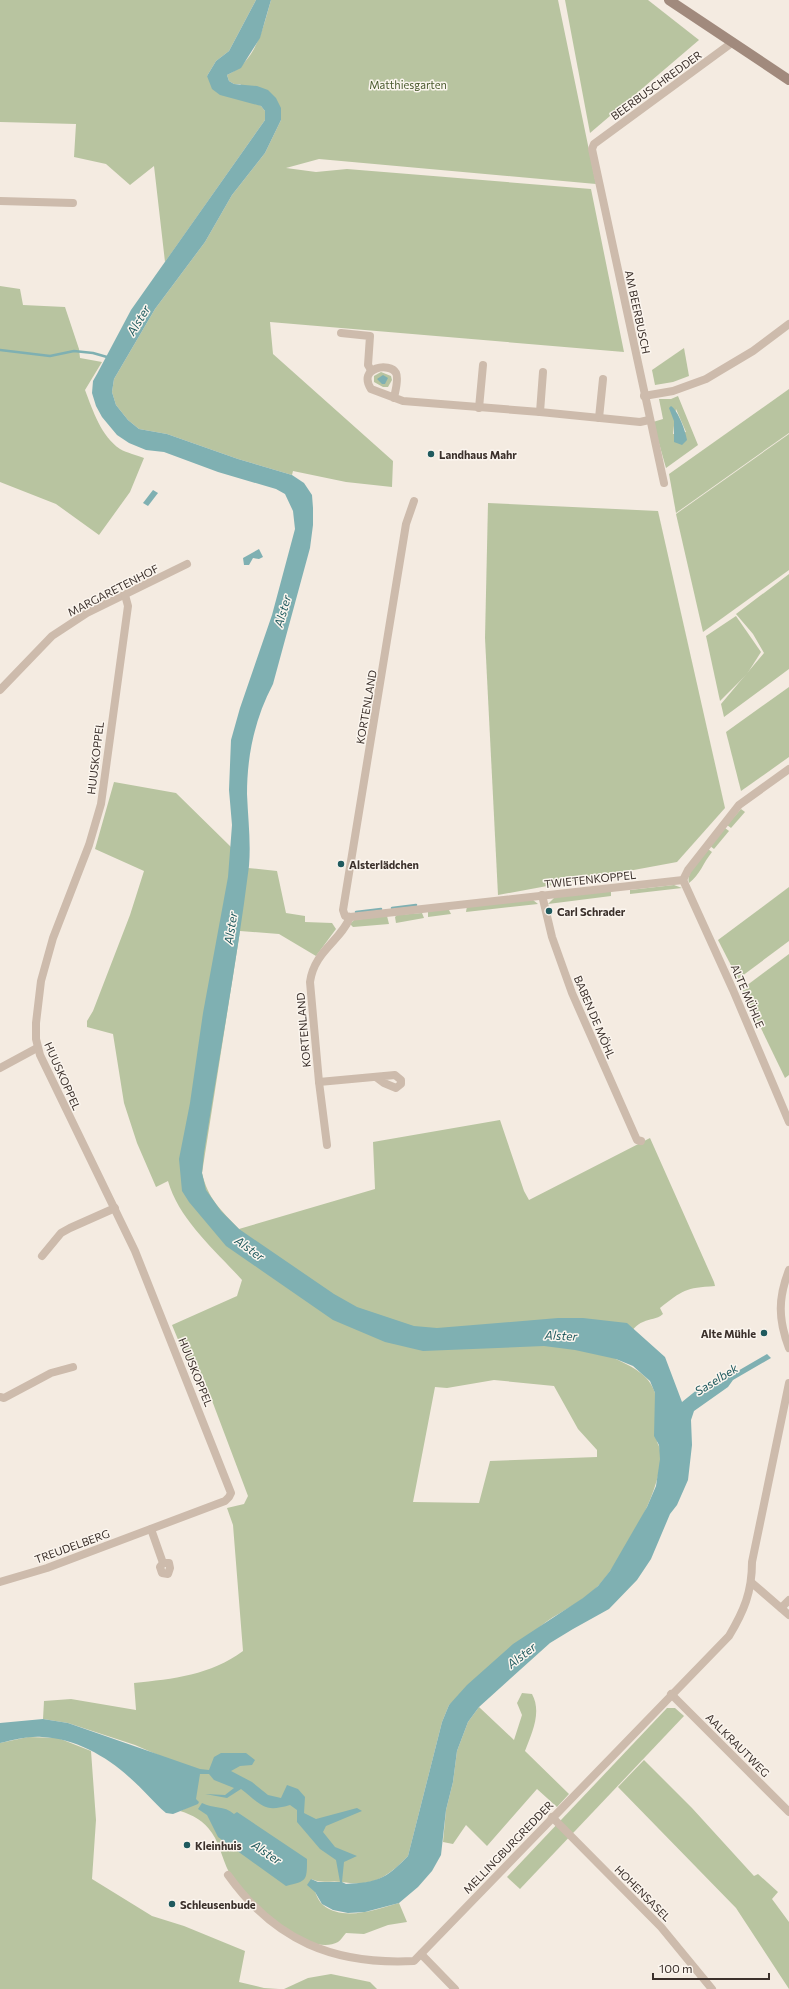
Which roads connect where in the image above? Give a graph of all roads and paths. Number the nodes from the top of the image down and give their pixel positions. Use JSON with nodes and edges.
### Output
{"nodes":[{"id":1,"x":669,"y":0,"type":"edge"},
{"id":2,"x":733,"y":42,"type":"junction"},
{"id":3,"x":789,"y":80,"type":"edge"},
{"id":4,"x":592,"y":146,"type":"joint"},
{"id":5,"x":0,"y":201,"type":"edge"},
{"id":6,"x":73,"y":203,"type":"dead end"},
{"id":7,"x":789,"y":324,"type":"edge"},
{"id":8,"x":341,"y":333,"type":"dead end"},
{"id":9,"x":483,"y":365,"type":"dead end"},
{"id":10,"x":371,"y":370,"type":"junction"},
{"id":11,"x":543,"y":372,"type":"dead end"},
{"id":12,"x":603,"y":379,"type":"dead end"},
{"id":13,"x":644,"y":396,"type":"junction"},
{"id":14,"x":394,"y":398,"type":"junction"},
{"id":15,"x":479,"y":408,"type":"junction"},
{"id":16,"x":540,"y":412,"type":"junction"},
{"id":17,"x":599,"y":418,"type":"junction"},
{"id":18,"x":649,"y":420,"type":"junction"},
{"id":19,"x":664,"y":483,"type":"dead end"},
{"id":20,"x":414,"y":502,"type":"dead end"},
{"id":21,"x":187,"y":564,"type":"dead end"},
{"id":22,"x":125,"y":595,"type":"junction"},
{"id":23,"x":0,"y":690,"type":"edge"},
{"id":24,"x":789,"y":769,"type":"edge"},
{"id":25,"x":683,"y":880,"type":"junction"},
{"id":26,"x":542,"y":895,"type":"junction"},
{"id":27,"x":347,"y":917,"type":"junction"},
{"id":28,"x":37,"y":1048,"type":"junction"},
{"id":29,"x":0,"y":1068,"type":"edge"},
{"id":30,"x":376,"y":1076,"type":"dead end"},
{"id":31,"x":319,"y":1082,"type":"junction"},
{"id":32,"x":789,"y":1122,"type":"edge"},
{"id":33,"x":641,"y":1141,"type":"dead end"},
{"id":34,"x":327,"y":1145,"type":"dead end"},
{"id":35,"x":115,"y":1208,"type":"junction"},
{"id":36,"x":42,"y":1256,"type":"dead end"},
{"id":37,"x":789,"y":1270,"type":"edge"},
{"id":38,"x":789,"y":1348,"type":"edge"},
{"id":39,"x":73,"y":1367,"type":"dead end"},
{"id":40,"x":789,"y":1383,"type":"edge"},
{"id":41,"x":0,"y":1397,"type":"edge"},
{"id":42,"x":229,"y":1497,"type":"joint"},
{"id":43,"x":151,"y":1529,"type":"junction"},
{"id":44,"x":163,"y":1563,"type":"dead end"},
{"id":45,"x":0,"y":1582,"type":"edge"},
{"id":46,"x":752,"y":1583,"type":"junction"},
{"id":47,"x":789,"y":1600,"type":"edge"},
{"id":48,"x":782,"y":1608,"type":"junction"},
{"id":49,"x":789,"y":1615,"type":"edge"},
{"id":50,"x":672,"y":1694,"type":"junction"},
{"id":51,"x":789,"y":1812,"type":"edge"},
{"id":52,"x":552,"y":1817,"type":"junction"},
{"id":53,"x":228,"y":1876,"type":"dead end"},
{"id":54,"x":421,"y":1954,"type":"junction"},
{"id":55,"x":455,"y":1989,"type":"edge"},
{"id":56,"x":712,"y":1989,"type":"edge"}],
"edges":[{"from":1,"to":2,"type":"street"},
{"from":2,"to":3,"type":"street"},
{"from":2,"to":4,"type":"street","name":"BEERBUSCHREDDER"},
{"from":4,"to":13,"type":"street","name":"AM BEERBUSCH"},
{"from":5,"to":6,"type":"street"},
{"from":7,"to":13,"type":"street"},
{"from":8,"to":10,"type":"street"},
{"from":9,"to":15,"type":"street"},
{"from":10,"to":14,"type":"street"},
{"from":10,"to":14,"type":"street"},
{"from":11,"to":16,"type":"street"},
{"from":12,"to":17,"type":"street"},
{"from":13,"to":18,"type":"street","name":"AM BEERBUSCH"},
{"from":14,"to":15,"type":"street"},
{"from":15,"to":16,"type":"street"},
{"from":16,"to":17,"type":"street"},
{"from":17,"to":18,"type":"street"},
{"from":18,"to":19,"type":"street","name":"AM BEERBUSCH"},
{"from":20,"to":27,"type":"street","name":"KORTENLAND"},
{"from":21,"to":22,"type":"street","name":"MARGARETENHOF"},
{"from":22,"to":23,"type":"street","name":"MARGARETENHOF"},
{"from":22,"to":28,"type":"street","name":"HUUSKOPPEL"},
{"from":24,"to":25,"type":"street"},
{"from":25,"to":26,"type":"street","name":"TWIETENKOPPEL"},
{"from":25,"to":32,"type":"street","name":"ALTE MÜHLE"},
{"from":26,"to":27,"type":"street","name":"TWIETENKOPPEL"},
{"from":26,"to":33,"type":"street","name":"BABEN DE MÖHL"},
{"from":27,"to":31,"type":"street","name":"KORTENLAND"},
{"from":28,"to":29,"type":"street"},
{"from":28,"to":35,"type":"street","name":"HUUSKOPPEL"},
{"from":30,"to":31,"type":"street","name":"KORTENLAND"},
{"from":31,"to":34,"type":"street","name":"KORTENLAND"},
{"from":35,"to":36,"type":"street"},
{"from":35,"to":42,"type":"street","name":"HUUSKOPPEL"},
{"from":37,"to":38,"type":"street"},
{"from":39,"to":41,"type":"street"},
{"from":40,"to":46,"type":"street"},
{"from":42,"to":43,"type":"street","name":"TREUDELBERG"},
{"from":43,"to":44,"type":"street"},
{"from":43,"to":45,"type":"street","name":"TREUDELBERG"},
{"from":46,"to":48,"type":"street"},
{"from":46,"to":50,"type":"street","name":"MELLINGBURGREDDER"},
{"from":47,"to":48,"type":"street"},
{"from":48,"to":49,"type":"street"},
{"from":50,"to":51,"type":"street","name":"AALKRAUTWEG"},
{"from":50,"to":52,"type":"street","name":"MELLINGBURGREDDER"},
{"from":52,"to":54,"type":"street","name":"MELLINGBURGREDDER"},
{"from":52,"to":56,"type":"street","name":"HOHENSASEL"},
{"from":53,"to":54,"type":"street","name":"MELLINGBURGREDDER"},
{"from":54,"to":55,"type":"street"}]}
